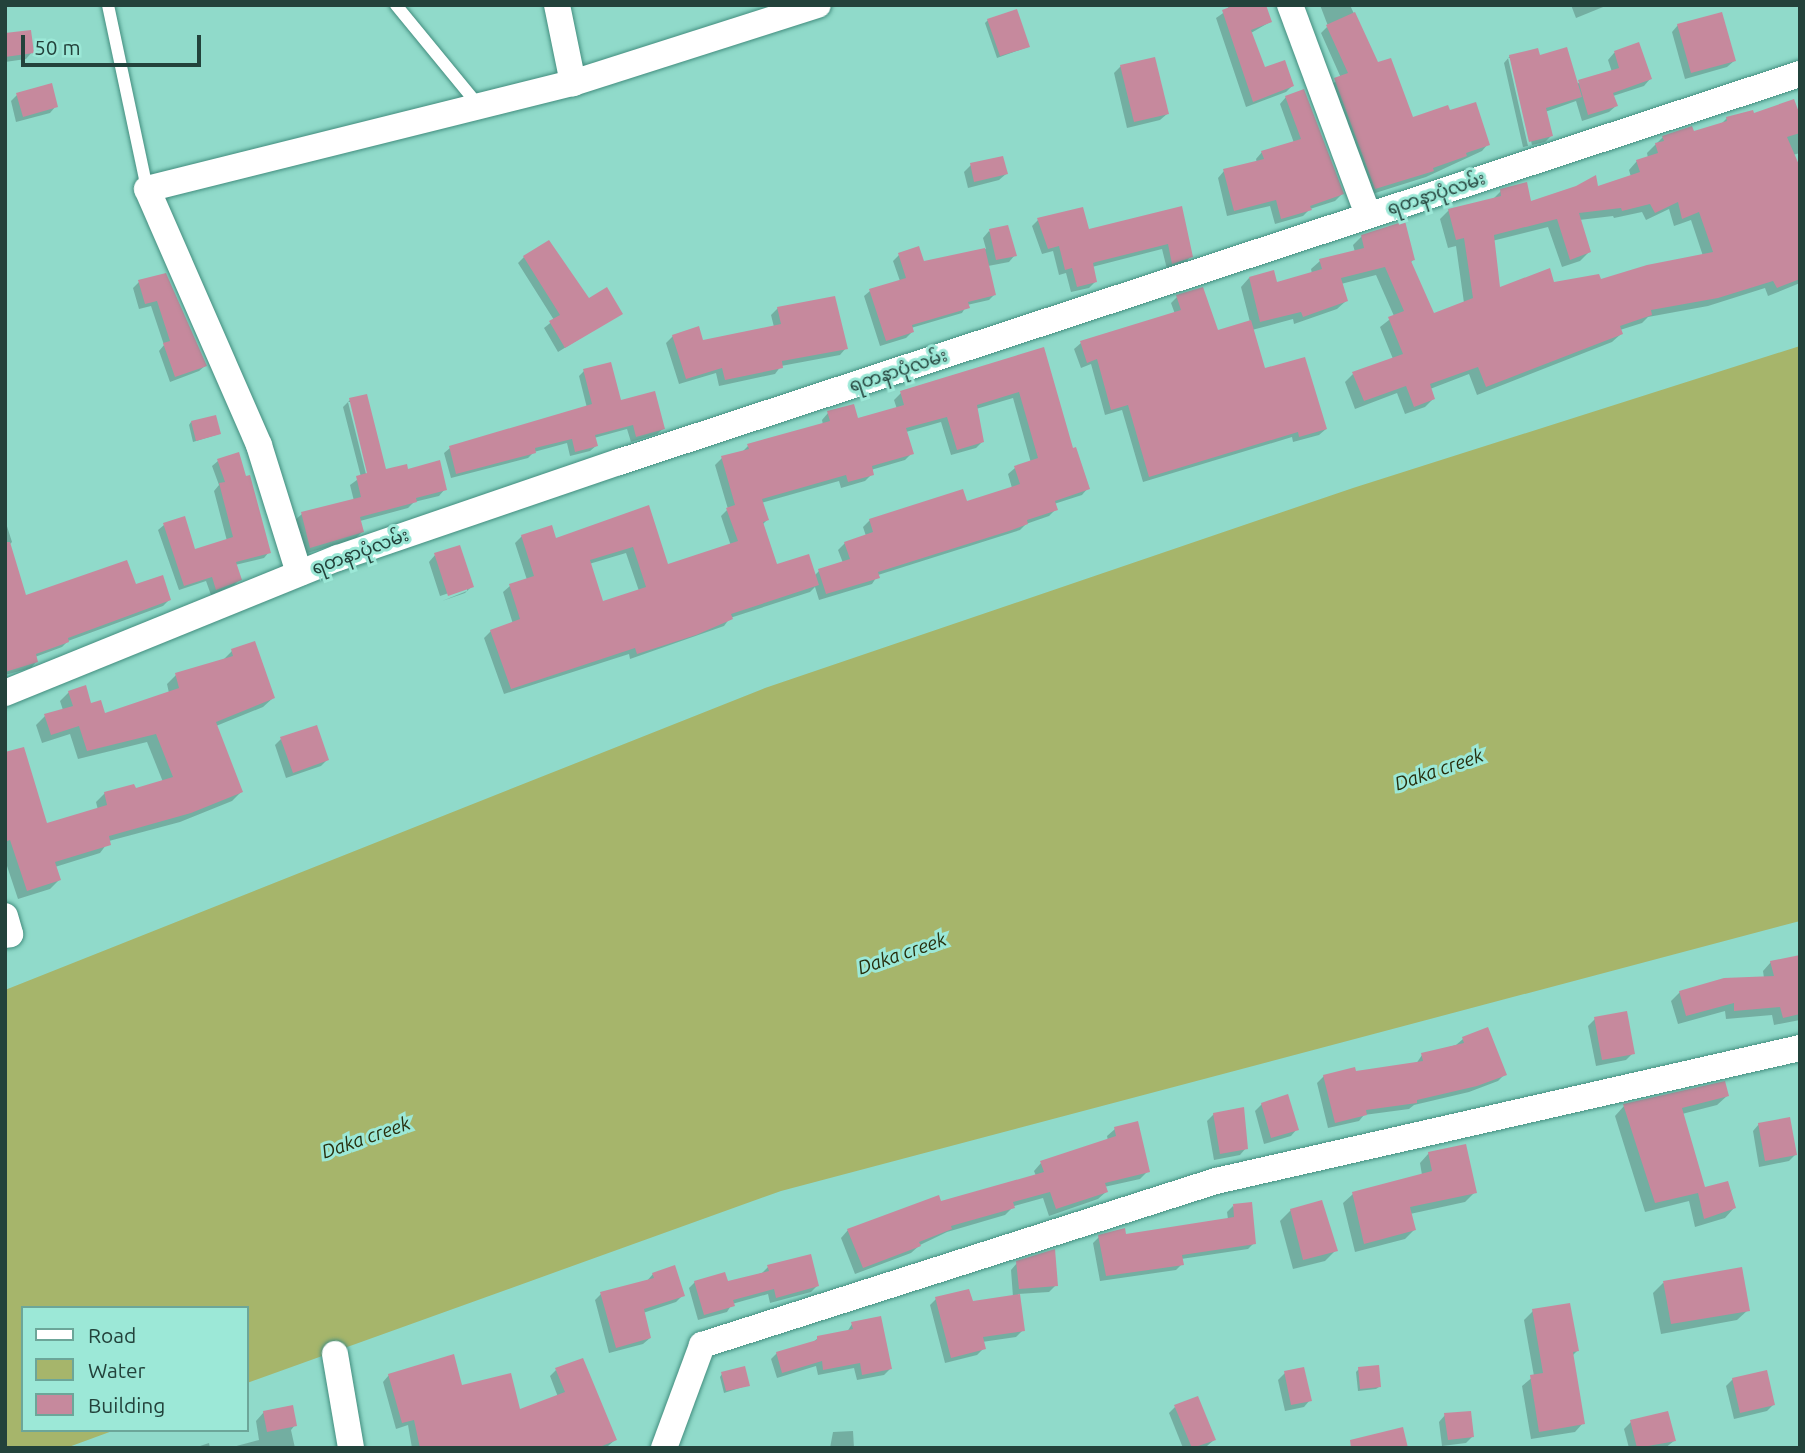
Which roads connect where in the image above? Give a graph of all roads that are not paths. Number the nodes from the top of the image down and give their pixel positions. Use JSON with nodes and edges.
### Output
{"nodes":[{"id":1,"x":108,"y":5,"type":"edge"},
{"id":2,"x":396,"y":5,"type":"edge"},
{"id":3,"x":557,"y":5,"type":"edge"},
{"id":4,"x":818,"y":5,"type":"edge"},
{"id":5,"x":1290,"y":5,"type":"edge"},
{"id":6,"x":1800,"y":74,"type":"edge"},
{"id":7,"x":573,"y":83,"type":"junction"},
{"id":8,"x":479,"y":106,"type":"junction"},
{"id":9,"x":147,"y":189,"type":"junction"},
{"id":10,"x":1368,"y":215,"type":"junction"},
{"id":11,"x":299,"y":573,"type":"junction"},
{"id":12,"x":5,"y":693,"type":"edge"},
{"id":13,"x":5,"y":916,"type":"edge"},
{"id":14,"x":5,"y":935,"type":"edge"},
{"id":15,"x":1800,"y":1048,"type":"edge"},
{"id":16,"x":335,"y":1354,"type":"dead end"},
{"id":17,"x":351,"y":1448,"type":"edge"},
{"id":18,"x":664,"y":1448,"type":"edge"}],
"edges":[{"from":1,"to":9,"type":"lane"},
{"from":2,"to":8,"type":"lane"},
{"from":3,"to":7,"type":"street"},
{"from":4,"to":7,"type":"street"},
{"from":5,"to":10,"type":"street"},
{"from":6,"to":10,"type":"street","name":"ရတနာပုံလမ်း"},
{"from":7,"to":8,"type":"street"},
{"from":8,"to":9,"type":"street"},
{"from":9,"to":11,"type":"street"},
{"from":10,"to":11,"type":"street","name":"ရတနာပုံလမ်း"},
{"from":11,"to":12,"type":"street","name":"ရတနာပုံလမ်း"},
{"from":13,"to":14,"type":"street"},
{"from":15,"to":18,"type":"street"},
{"from":16,"to":17,"type":"street"}]}
